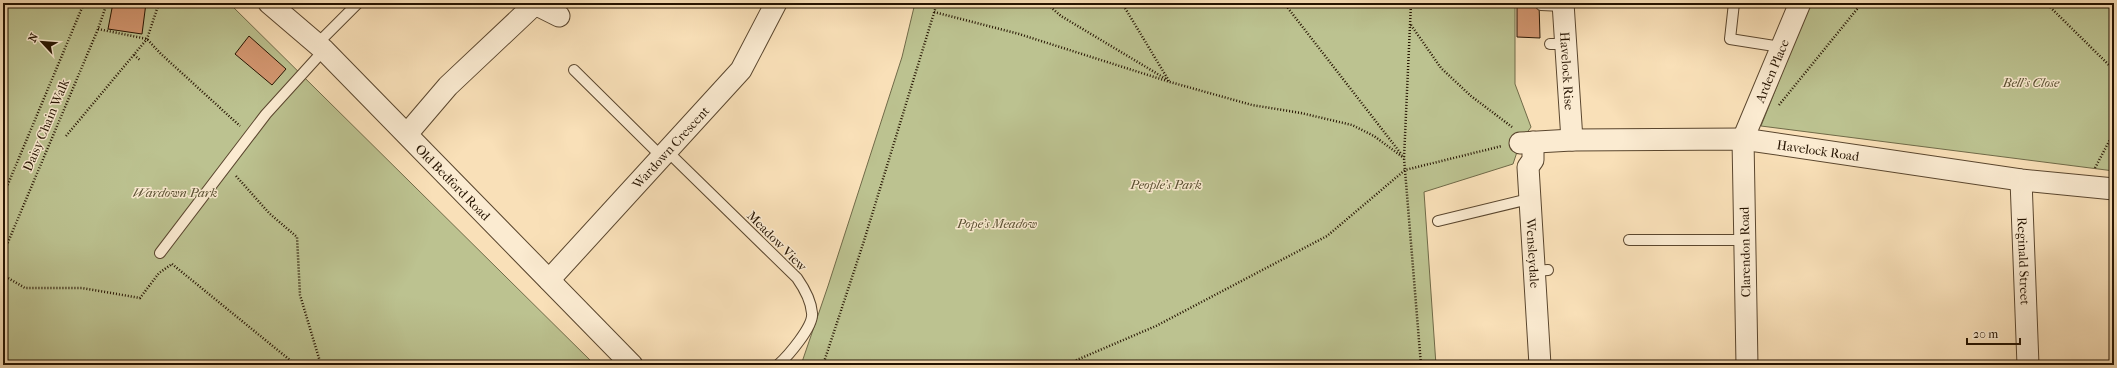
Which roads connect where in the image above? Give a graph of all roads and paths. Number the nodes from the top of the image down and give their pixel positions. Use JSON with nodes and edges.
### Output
{"nodes":[{"id":1,"x":84,"y":3,"type":"edge"},
{"id":2,"x":107,"y":3,"type":"edge"},
{"id":3,"x":158,"y":3,"type":"edge"},
{"id":4,"x":269,"y":3,"type":"edge"},
{"id":5,"x":358,"y":3,"type":"edge"},
{"id":6,"x":776,"y":3,"type":"edge"},
{"id":7,"x":937,"y":3,"type":"edge"},
{"id":8,"x":1046,"y":3,"type":"edge"},
{"id":9,"x":1122,"y":3,"type":"edge"},
{"id":10,"x":1284,"y":3,"type":"edge"},
{"id":11,"x":1411,"y":3,"type":"edge"},
{"id":12,"x":1734,"y":3,"type":"edge"},
{"id":13,"x":1800,"y":3,"type":"edge"},
{"id":14,"x":1862,"y":3,"type":"edge"},
{"id":15,"x":2046,"y":3,"type":"edge"},
{"id":16,"x":1563,"y":4,"type":"edge"},
{"id":17,"x":1541,"y":5,"type":"dead end"},
{"id":18,"x":934,"y":12,"type":"junction"},
{"id":19,"x":559,"y":16,"type":"dead end"},
{"id":20,"x":1411,"y":24,"type":"junction"},
{"id":21,"x":98,"y":29,"type":"junction"},
{"id":22,"x":147,"y":39,"type":"junction"},
{"id":23,"x":320,"y":47,"type":"junction"},
{"id":24,"x":1781,"y":47,"type":"junction"},
{"id":25,"x":134,"y":55,"type":"junction"},
{"id":26,"x":140,"y":60,"type":"dead end"},
{"id":27,"x":574,"y":70,"type":"dead end"},
{"id":28,"x":2114,"y":70,"type":"edge"},
{"id":29,"x":1170,"y":82,"type":"junction"},
{"id":30,"x":1775,"y":111,"type":"dead end"},
{"id":31,"x":2114,"y":132,"type":"edge"},
{"id":32,"x":250,"y":134,"type":"junction"},
{"id":33,"x":407,"y":134,"type":"junction"},
{"id":34,"x":66,"y":136,"type":"dead end"},
{"id":35,"x":1743,"y":139,"type":"junction"},
{"id":36,"x":1572,"y":140,"type":"junction"},
{"id":37,"x":1527,"y":143,"type":"junction"},
{"id":38,"x":664,"y":153,"type":"junction"},
{"id":39,"x":1404,"y":158,"type":"junction"},
{"id":40,"x":226,"y":166,"type":"junction"},
{"id":41,"x":1405,"y":170,"type":"junction"},
{"id":42,"x":2022,"y":180,"type":"junction"},
{"id":43,"x":2086,"y":186,"type":"junction"},
{"id":44,"x":2114,"y":189,"type":"edge"},
{"id":45,"x":3,"y":196,"type":"edge"},
{"id":46,"x":1529,"y":199,"type":"junction"},
{"id":47,"x":1438,"y":221,"type":"dead end"},
{"id":48,"x":1629,"y":240,"type":"dead end"},
{"id":49,"x":1745,"y":240,"type":"junction"},
{"id":50,"x":160,"y":253,"type":"joint"},
{"id":51,"x":3,"y":254,"type":"edge"},
{"id":52,"x":172,"y":264,"type":"junction"},
{"id":53,"x":3,"y":275,"type":"edge"},
{"id":54,"x":549,"y":280,"type":"junction"},
{"id":55,"x":296,"y":365,"type":"edge"},
{"id":56,"x":321,"y":365,"type":"edge"},
{"id":57,"x":632,"y":365,"type":"edge"},
{"id":58,"x":778,"y":365,"type":"edge"},
{"id":59,"x":823,"y":365,"type":"edge"},
{"id":60,"x":1066,"y":365,"type":"edge"},
{"id":61,"x":1421,"y":365,"type":"edge"},
{"id":62,"x":1540,"y":365,"type":"edge"},
{"id":63,"x":1746,"y":365,"type":"edge"},
{"id":64,"x":2028,"y":365,"type":"edge"}],
"edges":[{"from":1,"to":45,"type":"path"},
{"from":2,"to":21,"type":"path","name":"Daisy Chain Walk"},
{"from":3,"to":22,"type":"path"},
{"from":4,"to":23,"type":"street","name":"Old Bedford Road"},
{"from":5,"to":23,"type":"lane"},
{"from":6,"to":38,"type":"street","name":"Wardown Crescent"},
{"from":7,"to":18,"type":"path"},
{"from":8,"to":29,"type":"path"},
{"from":9,"to":29,"type":"path"},
{"from":10,"to":39,"type":"path"},
{"from":11,"to":20,"type":"path"},
{"from":12,"to":24,"type":"lane"},
{"from":13,"to":24,"type":"street","name":"Arden Place"},
{"from":14,"to":30,"type":"path"},
{"from":15,"to":28,"type":"path"},
{"from":16,"to":17,"type":"lane"},
{"from":16,"to":36,"type":"street","name":"Havelock Rise"},
{"from":18,"to":29,"type":"path"},
{"from":18,"to":59,"type":"path"},
{"from":19,"to":33,"type":"street"},
{"from":20,"to":37,"type":"path"},
{"from":20,"to":39,"type":"path"},
{"from":21,"to":22,"type":"path"},
{"from":21,"to":51,"type":"path","name":"Daisy Chain Walk"},
{"from":22,"to":25,"type":"path"},
{"from":22,"to":32,"type":"path"},
{"from":23,"to":32,"type":"lane"},
{"from":23,"to":33,"type":"street","name":"Old Bedford Road"},
{"from":24,"to":35,"type":"street","name":"Arden Place"},
{"from":25,"to":26,"type":"path"},
{"from":25,"to":34,"type":"path"},
{"from":27,"to":38,"type":"lane","name":"Meadow View"},
{"from":29,"to":39,"type":"path"},
{"from":31,"to":43,"type":"path"},
{"from":32,"to":40,"type":"lane"},
{"from":33,"to":54,"type":"street","name":"Old Bedford Road"},
{"from":35,"to":36,"type":"street","name":"Havelock Road"},
{"from":35,"to":42,"type":"street","name":"Havelock Road"},
{"from":35,"to":49,"type":"street","name":"Clarendon Road"},
{"from":36,"to":37,"type":"street","name":"Havelock Road"},
{"from":37,"to":41,"type":"path"},
{"from":37,"to":46,"type":"street","name":"Wensleydale"},
{"from":38,"to":54,"type":"street","name":"Wardown Crescent"},
{"from":38,"to":58,"type":"lane","name":"Meadow View"},
{"from":39,"to":41,"type":"path"},
{"from":40,"to":50,"type":"lane"},
{"from":40,"to":56,"type":"path"},
{"from":41,"to":60,"type":"path"},
{"from":41,"to":61,"type":"path"},
{"from":42,"to":43,"type":"street","name":"Havelock Road"},
{"from":42,"to":64,"type":"street","name":"Reginald Street"},
{"from":43,"to":44,"type":"street","name":"Havelock Road"},
{"from":46,"to":47,"type":"lane"},
{"from":46,"to":62,"type":"street","name":"Wensleydale"},
{"from":48,"to":49,"type":"lane"},
{"from":49,"to":63,"type":"street","name":"Clarendon Road"},
{"from":50,"to":52,"type":"path"},
{"from":52,"to":53,"type":"path"},
{"from":52,"to":55,"type":"path"},
{"from":54,"to":57,"type":"street","name":"Old Bedford Road"}]}
